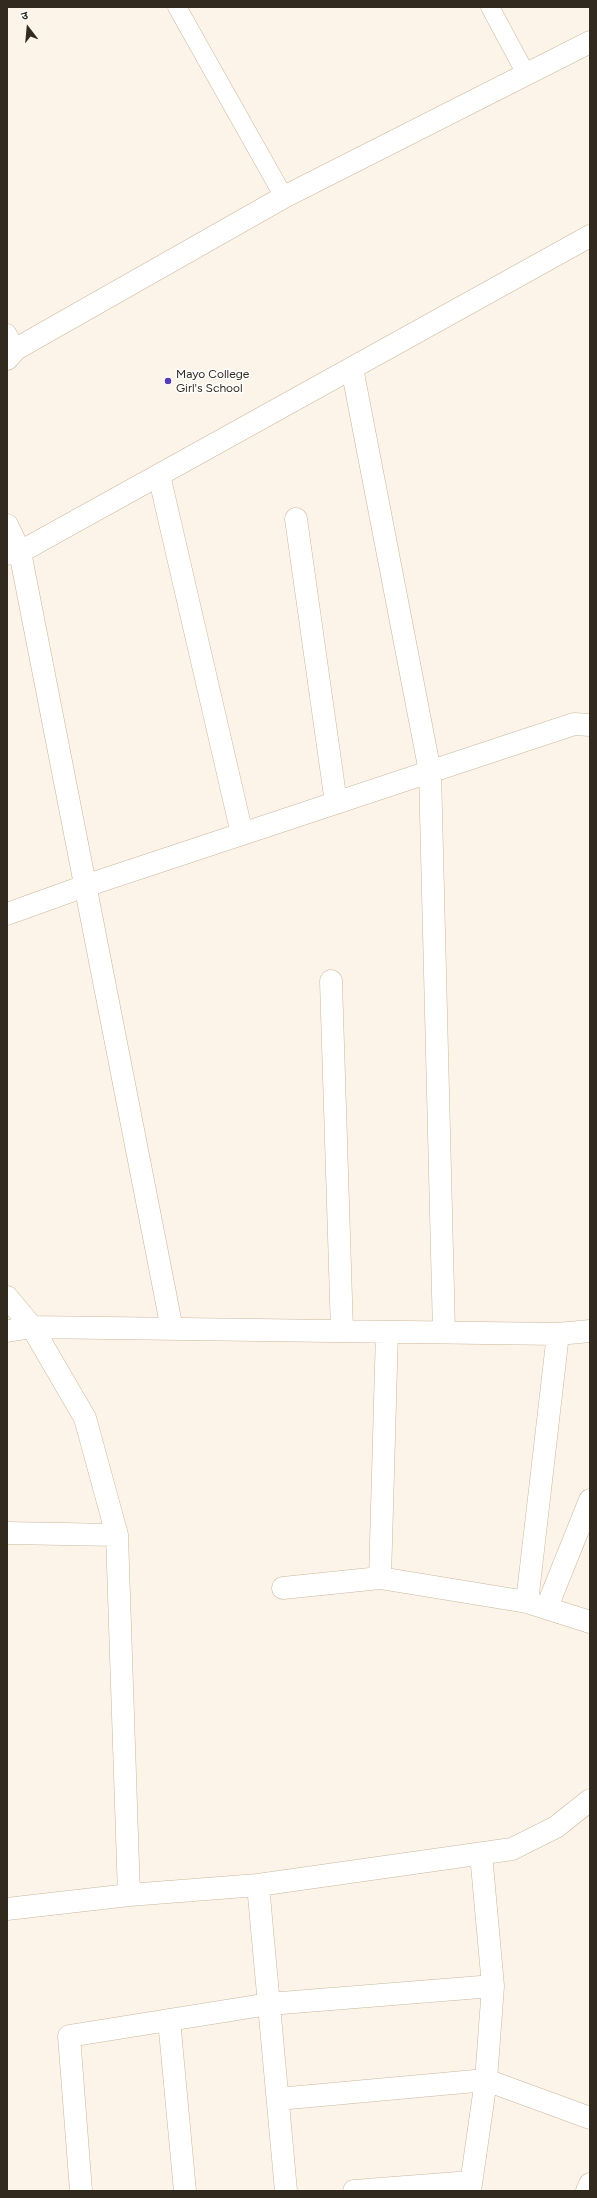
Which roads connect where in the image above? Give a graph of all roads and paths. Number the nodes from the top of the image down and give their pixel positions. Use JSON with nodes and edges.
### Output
{"nodes":[{"id":1,"x":177,"y":7,"type":"edge"},
{"id":2,"x":490,"y":7,"type":"edge"},
{"id":3,"x":590,"y":42,"type":"edge"},
{"id":4,"x":526,"y":74,"type":"junction"},
{"id":5,"x":284,"y":197,"type":"junction"},
{"id":6,"x":590,"y":236,"type":"edge"},
{"id":7,"x":10,"y":347,"type":"edge"},
{"id":8,"x":352,"y":368,"type":"junction"},
{"id":9,"x":159,"y":475,"type":"junction"},
{"id":10,"x":296,"y":519,"type":"dead end"},
{"id":11,"x":7,"y":525,"type":"edge"},
{"id":12,"x":13,"y":553,"type":"edge"},
{"id":13,"x":590,"y":725,"type":"edge"},
{"id":14,"x":430,"y":772,"type":"junction"},
{"id":15,"x":336,"y":803,"type":"junction"},
{"id":16,"x":242,"y":834,"type":"junction"},
{"id":17,"x":85,"y":886,"type":"junction"},
{"id":18,"x":7,"y":914,"type":"edge"},
{"id":19,"x":331,"y":981,"type":"dead end"},
{"id":20,"x":7,"y":1298,"type":"edge"},
{"id":21,"x":32,"y":1327,"type":"junction"},
{"id":22,"x":172,"y":1329,"type":"junction"},
{"id":23,"x":7,"y":1331,"type":"edge"},
{"id":24,"x":342,"y":1331,"type":"junction"},
{"id":25,"x":590,"y":1331,"type":"edge"},
{"id":26,"x":386,"y":1332,"type":"junction"},
{"id":27,"x":444,"y":1332,"type":"junction"},
{"id":28,"x":558,"y":1334,"type":"junction"},
{"id":29,"x":590,"y":1500,"type":"edge"},
{"id":30,"x":7,"y":1533,"type":"edge"},
{"id":31,"x":116,"y":1535,"type":"junction"},
{"id":32,"x":380,"y":1578,"type":"junction"},
{"id":33,"x":283,"y":1588,"type":"dead end"},
{"id":34,"x":537,"y":1605,"type":"junction"},
{"id":35,"x":590,"y":1622,"type":"edge"},
{"id":36,"x":590,"y":1800,"type":"edge"},
{"id":37,"x":481,"y":1854,"type":"junction"},
{"id":38,"x":258,"y":1885,"type":"junction"},
{"id":39,"x":129,"y":1895,"type":"junction"},
{"id":40,"x":7,"y":1909,"type":"edge"},
{"id":41,"x":493,"y":1986,"type":"junction"},
{"id":42,"x":269,"y":2004,"type":"junction"},
{"id":43,"x":170,"y":2020,"type":"junction"},
{"id":44,"x":486,"y":2080,"type":"junction"},
{"id":45,"x":278,"y":2099,"type":"junction"},
{"id":46,"x":590,"y":2118,"type":"edge"},
{"id":47,"x":590,"y":2184,"type":"edge"},
{"id":48,"x":471,"y":2186,"type":"edge"},
{"id":49,"x":82,"y":2191,"type":"edge"},
{"id":50,"x":185,"y":2191,"type":"edge"},
{"id":51,"x":286,"y":2191,"type":"edge"},
{"id":52,"x":354,"y":2191,"type":"edge"},
{"id":53,"x":587,"y":2191,"type":"edge"}],
"edges":[{"from":1,"to":5,"type":"lane"},
{"from":2,"to":4,"type":"lane"},
{"from":3,"to":4,"type":"street"},
{"from":4,"to":5,"type":"street"},
{"from":5,"to":7,"type":"street"},
{"from":6,"to":8,"type":"street"},
{"from":8,"to":9,"type":"street"},
{"from":8,"to":14,"type":"street"},
{"from":9,"to":12,"type":"street"},
{"from":9,"to":16,"type":"street"},
{"from":10,"to":15,"type":"street"},
{"from":11,"to":12,"type":"street"},
{"from":12,"to":17,"type":"street"},
{"from":13,"to":14,"type":"street"},
{"from":14,"to":15,"type":"street"},
{"from":14,"to":27,"type":"street"},
{"from":15,"to":16,"type":"street"},
{"from":16,"to":17,"type":"street"},
{"from":17,"to":18,"type":"street"},
{"from":17,"to":22,"type":"street"},
{"from":19,"to":24,"type":"street"},
{"from":20,"to":21,"type":"street"},
{"from":21,"to":22,"type":"street"},
{"from":21,"to":23,"type":"street"},
{"from":21,"to":31,"type":"street"},
{"from":22,"to":24,"type":"street"},
{"from":24,"to":26,"type":"street"},
{"from":25,"to":28,"type":"street"},
{"from":26,"to":27,"type":"street"},
{"from":26,"to":32,"type":"street"},
{"from":27,"to":28,"type":"street"},
{"from":28,"to":34,"type":"street"},
{"from":29,"to":34,"type":"street"},
{"from":30,"to":31,"type":"street"},
{"from":31,"to":39,"type":"street"},
{"from":32,"to":33,"type":"street"},
{"from":32,"to":34,"type":"street"},
{"from":34,"to":35,"type":"street"},
{"from":36,"to":37,"type":"street"},
{"from":37,"to":38,"type":"street"},
{"from":37,"to":41,"type":"street"},
{"from":38,"to":39,"type":"street"},
{"from":38,"to":42,"type":"street"},
{"from":39,"to":40,"type":"street"},
{"from":41,"to":42,"type":"street"},
{"from":41,"to":44,"type":"street"},
{"from":42,"to":43,"type":"street"},
{"from":42,"to":45,"type":"street"},
{"from":43,"to":49,"type":"street"},
{"from":43,"to":50,"type":"street"},
{"from":44,"to":45,"type":"street"},
{"from":44,"to":46,"type":"street"},
{"from":44,"to":48,"type":"street"},
{"from":45,"to":51,"type":"street"},
{"from":47,"to":53,"type":"street"},
{"from":48,"to":52,"type":"street"}]}
